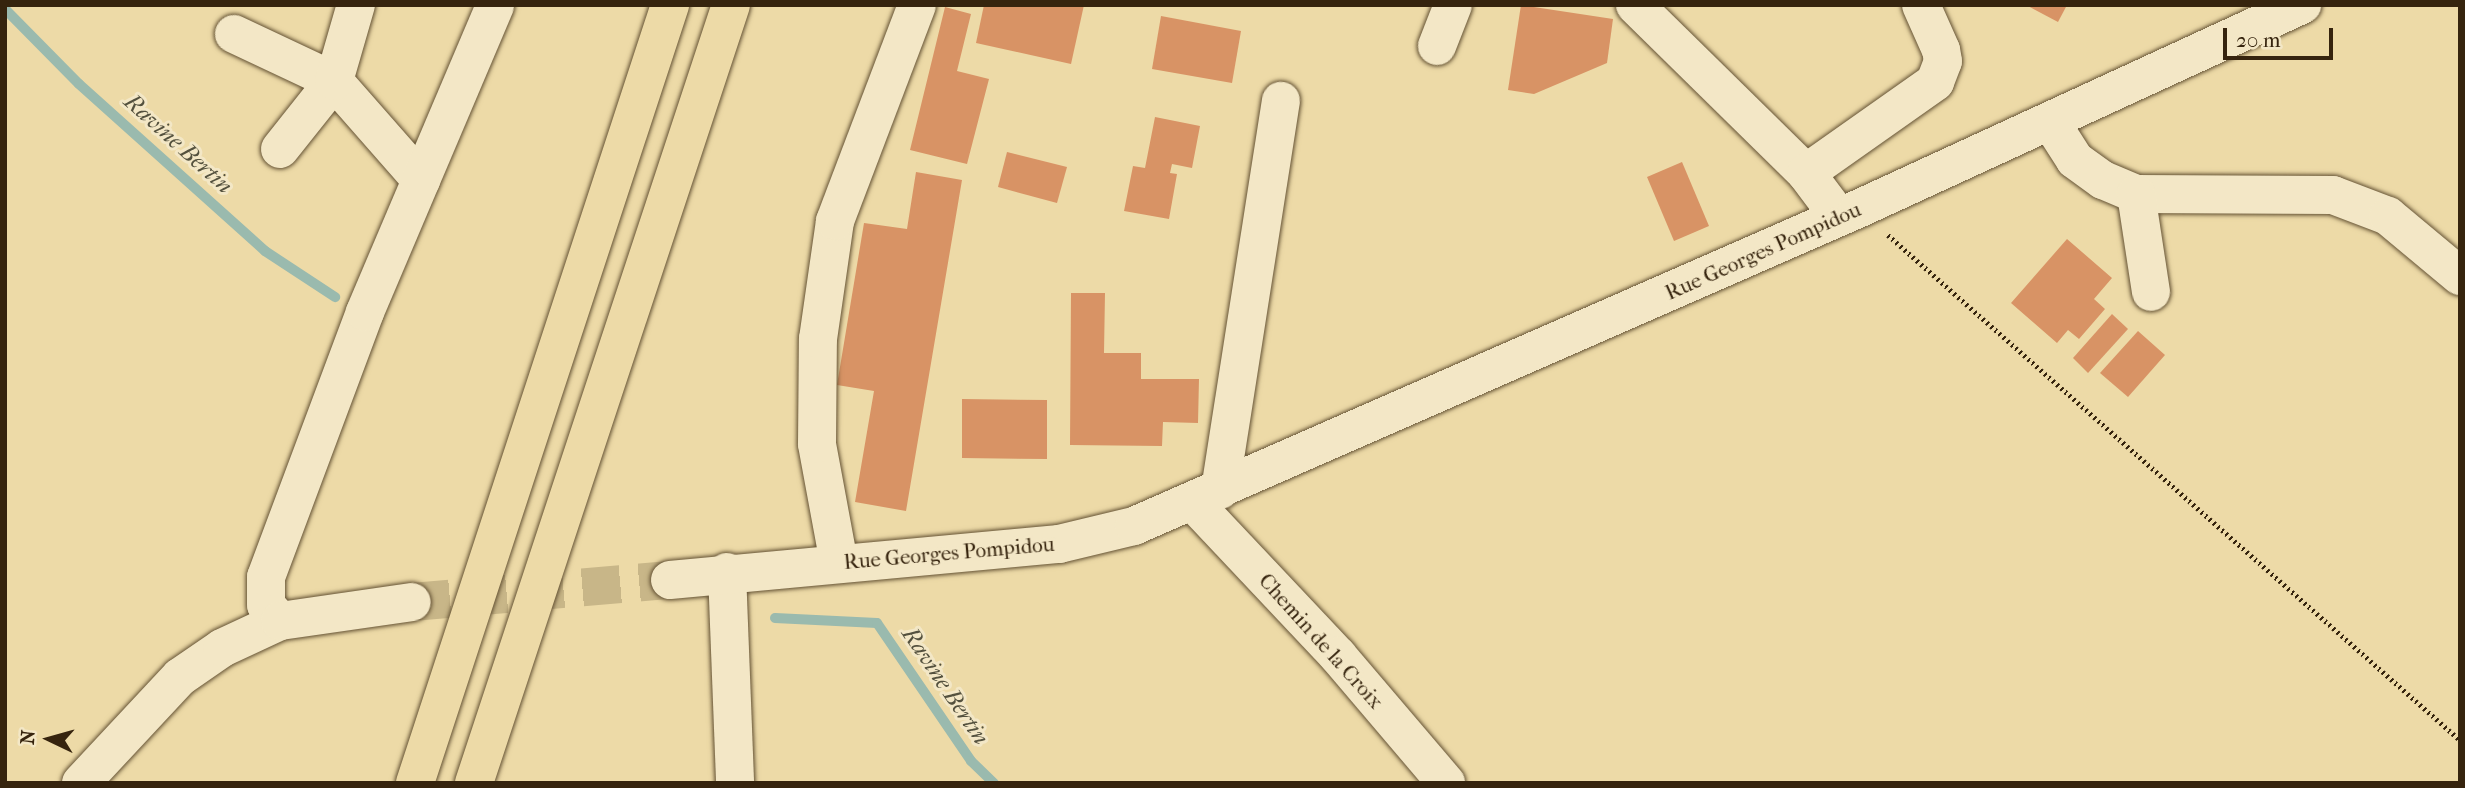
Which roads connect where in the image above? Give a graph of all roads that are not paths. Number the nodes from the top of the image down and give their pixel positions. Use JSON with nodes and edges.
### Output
{"nodes":[{"id":1,"x":356,"y":5,"type":"edge"},
{"id":2,"x":495,"y":5,"type":"edge"},
{"id":3,"x":670,"y":5,"type":"edge"},
{"id":4,"x":731,"y":5,"type":"edge"},
{"id":5,"x":917,"y":5,"type":"edge"},
{"id":6,"x":1453,"y":5,"type":"edge"},
{"id":7,"x":1635,"y":5,"type":"edge"},
{"id":8,"x":1921,"y":5,"type":"edge"},
{"id":9,"x":2302,"y":5,"type":"edge"},
{"id":10,"x":234,"y":34,"type":"dead end"},
{"id":11,"x":1437,"y":46,"type":"dead end"},
{"id":12,"x":334,"y":80,"type":"junction"},
{"id":13,"x":1281,"y":101,"type":"dead end"},
{"id":14,"x":2049,"y":121,"type":"junction"},
{"id":15,"x":280,"y":149,"type":"dead end"},
{"id":16,"x":1806,"y":173,"type":"junction"},
{"id":17,"x":421,"y":180,"type":"junction"},
{"id":18,"x":2136,"y":194,"type":"junction"},
{"id":19,"x":1849,"y":213,"type":"junction"},
{"id":20,"x":2460,"y":276,"type":"edge"},
{"id":21,"x":2151,"y":292,"type":"dead end"},
{"id":22,"x":1207,"y":496,"type":"junction"},
{"id":23,"x":839,"y":563,"type":"junction"},
{"id":24,"x":727,"y":572,"type":"junction"},
{"id":25,"x":670,"y":580,"type":"tunnel mouth"},
{"id":26,"x":412,"y":602,"type":"tunnel mouth"},
{"id":27,"x":280,"y":621,"type":"junction"},
{"id":28,"x":81,"y":783,"type":"edge"},
{"id":29,"x":415,"y":783,"type":"edge"},
{"id":30,"x":474,"y":783,"type":"edge"},
{"id":31,"x":735,"y":783,"type":"edge"},
{"id":32,"x":1446,"y":783,"type":"edge"}],
"edges":[{"from":1,"to":12,"type":"street"},
{"from":2,"to":17,"type":"street"},
{"from":3,"to":29,"type":"highway"},
{"from":4,"to":30,"type":"highway"},
{"from":5,"to":23,"type":"street"},
{"from":6,"to":11,"type":"street"},
{"from":7,"to":16,"type":"street"},
{"from":8,"to":16,"type":"street"},
{"from":9,"to":14,"type":"street","name":"Rue Georges Pompidou"},
{"from":10,"to":12,"type":"street"},
{"from":12,"to":15,"type":"street"},
{"from":12,"to":17,"type":"street"},
{"from":13,"to":22,"type":"street"},
{"from":14,"to":18,"type":"street"},
{"from":14,"to":19,"type":"street","name":"Rue Georges Pompidou"},
{"from":16,"to":19,"type":"street"},
{"from":17,"to":27,"type":"street"},
{"from":18,"to":20,"type":"street"},
{"from":18,"to":21,"type":"street"},
{"from":19,"to":22,"type":"street","name":"Rue Georges Pompidou"},
{"from":22,"to":23,"type":"street","name":"Rue Georges Pompidou"},
{"from":22,"to":32,"type":"street","name":"Chemin de la Croix"},
{"from":23,"to":24,"type":"street","name":"Rue Georges Pompidou"},
{"from":24,"to":25,"type":"street","name":"Rue Georges Pompidou"},
{"from":24,"to":31,"type":"street"},
{"from":26,"to":27,"type":"street"},
{"from":27,"to":28,"type":"street"}]}
